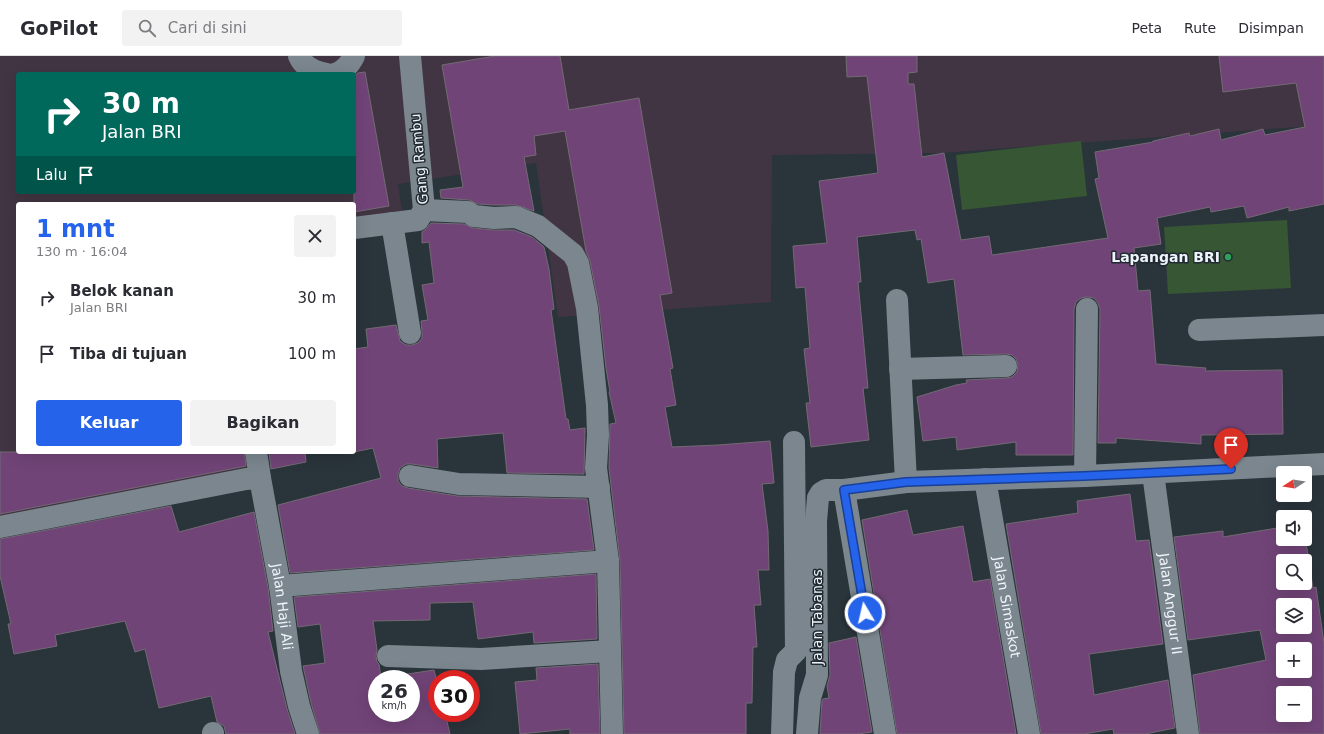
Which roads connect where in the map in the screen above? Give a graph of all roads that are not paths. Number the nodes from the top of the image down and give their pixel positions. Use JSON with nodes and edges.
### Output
{"nodes":[{"id":1,"x":299,"y":56,"type":"edge"},
{"id":2,"x":354,"y":56,"type":"edge"},
{"id":3,"x":410,"y":56,"type":"edge"},
{"id":4,"x":315,"y":72,"type":"edge"},
{"id":5,"x":340,"y":72,"type":"edge"},
{"id":6,"x":424,"y":210,"type":"junction"},
{"id":7,"x":392,"y":223,"type":"junction"},
{"id":8,"x":356,"y":228,"type":"edge"},
{"id":9,"x":897,"y":300,"type":"dead end"},
{"id":10,"x":1087,"y":309,"type":"dead end"},
{"id":11,"x":1324,"y":325,"type":"edge"},
{"id":12,"x":1199,"y":330,"type":"dead end"},
{"id":13,"x":410,"y":333,"type":"dead end"},
{"id":14,"x":1006,"y":366,"type":"dead end"},
{"id":15,"x":900,"y":369,"type":"junction"},
{"id":16,"x":794,"y":442,"type":"dead end"},
{"id":17,"x":256,"y":454,"type":"edge"},
{"id":18,"x":1324,"y":464,"type":"edge"},
{"id":19,"x":1154,"y":473,"type":"junction"},
{"id":20,"x":410,"y":476,"type":"dead end"},
{"id":21,"x":1084,"y":476,"type":"junction"},
{"id":22,"x":260,"y":478,"type":"junction"},
{"id":23,"x":985,"y":479,"type":"junction"},
{"id":24,"x":906,"y":482,"type":"junction"},
{"id":25,"x":599,"y":487,"type":"junction"},
{"id":26,"x":844,"y":490,"type":"junction"},
{"id":27,"x":0,"y":527,"type":"edge"},
{"id":28,"x":608,"y":561,"type":"junction"},
{"id":29,"x":280,"y":586,"type":"junction"},
{"id":30,"x":610,"y":651,"type":"junction"},
{"id":31,"x":388,"y":656,"type":"dead end"},
{"id":32,"x":308,"y":734,"type":"edge"},
{"id":33,"x":612,"y":734,"type":"edge"},
{"id":34,"x":782,"y":734,"type":"edge"},
{"id":35,"x":807,"y":734,"type":"edge"},
{"id":36,"x":885,"y":734,"type":"edge"},
{"id":37,"x":1029,"y":734,"type":"edge"},
{"id":38,"x":1188,"y":734,"type":"edge"}],
"edges":[{"from":1,"to":4,"type":"street"},
{"from":2,"to":5,"type":"street"},
{"from":3,"to":6,"type":"street","name":"Gang Rambu"},
{"from":6,"to":7,"type":"street","name":"Gang Rambu"},
{"from":6,"to":25,"type":"street"},
{"from":7,"to":8,"type":"street","name":"Gang Rambu"},
{"from":7,"to":13,"type":"street"},
{"from":9,"to":15,"type":"street"},
{"from":10,"to":21,"type":"street"},
{"from":11,"to":12,"type":"street"},
{"from":14,"to":15,"type":"street"},
{"from":15,"to":24,"type":"street"},
{"from":16,"to":34,"type":"street"},
{"from":17,"to":22,"type":"street"},
{"from":18,"to":19,"type":"street"},
{"from":19,"to":21,"type":"street"},
{"from":19,"to":38,"type":"street","name":"Jalan Anggur II"},
{"from":20,"to":25,"type":"street"},
{"from":21,"to":23,"type":"street"},
{"from":22,"to":27,"type":"street"},
{"from":22,"to":29,"type":"street","name":"Jalan Haji Ali"},
{"from":23,"to":24,"type":"street"},
{"from":23,"to":37,"type":"street","name":"Jalan Simaskot"},
{"from":24,"to":26,"type":"street"},
{"from":25,"to":28,"type":"street"},
{"from":26,"to":35,"type":"street","name":"Jalan Tabanas"},
{"from":26,"to":36,"type":"street"},
{"from":28,"to":29,"type":"street"},
{"from":28,"to":30,"type":"street"},
{"from":29,"to":32,"type":"street","name":"Jalan Haji Ali"},
{"from":30,"to":31,"type":"street"},
{"from":30,"to":33,"type":"street"}]}
